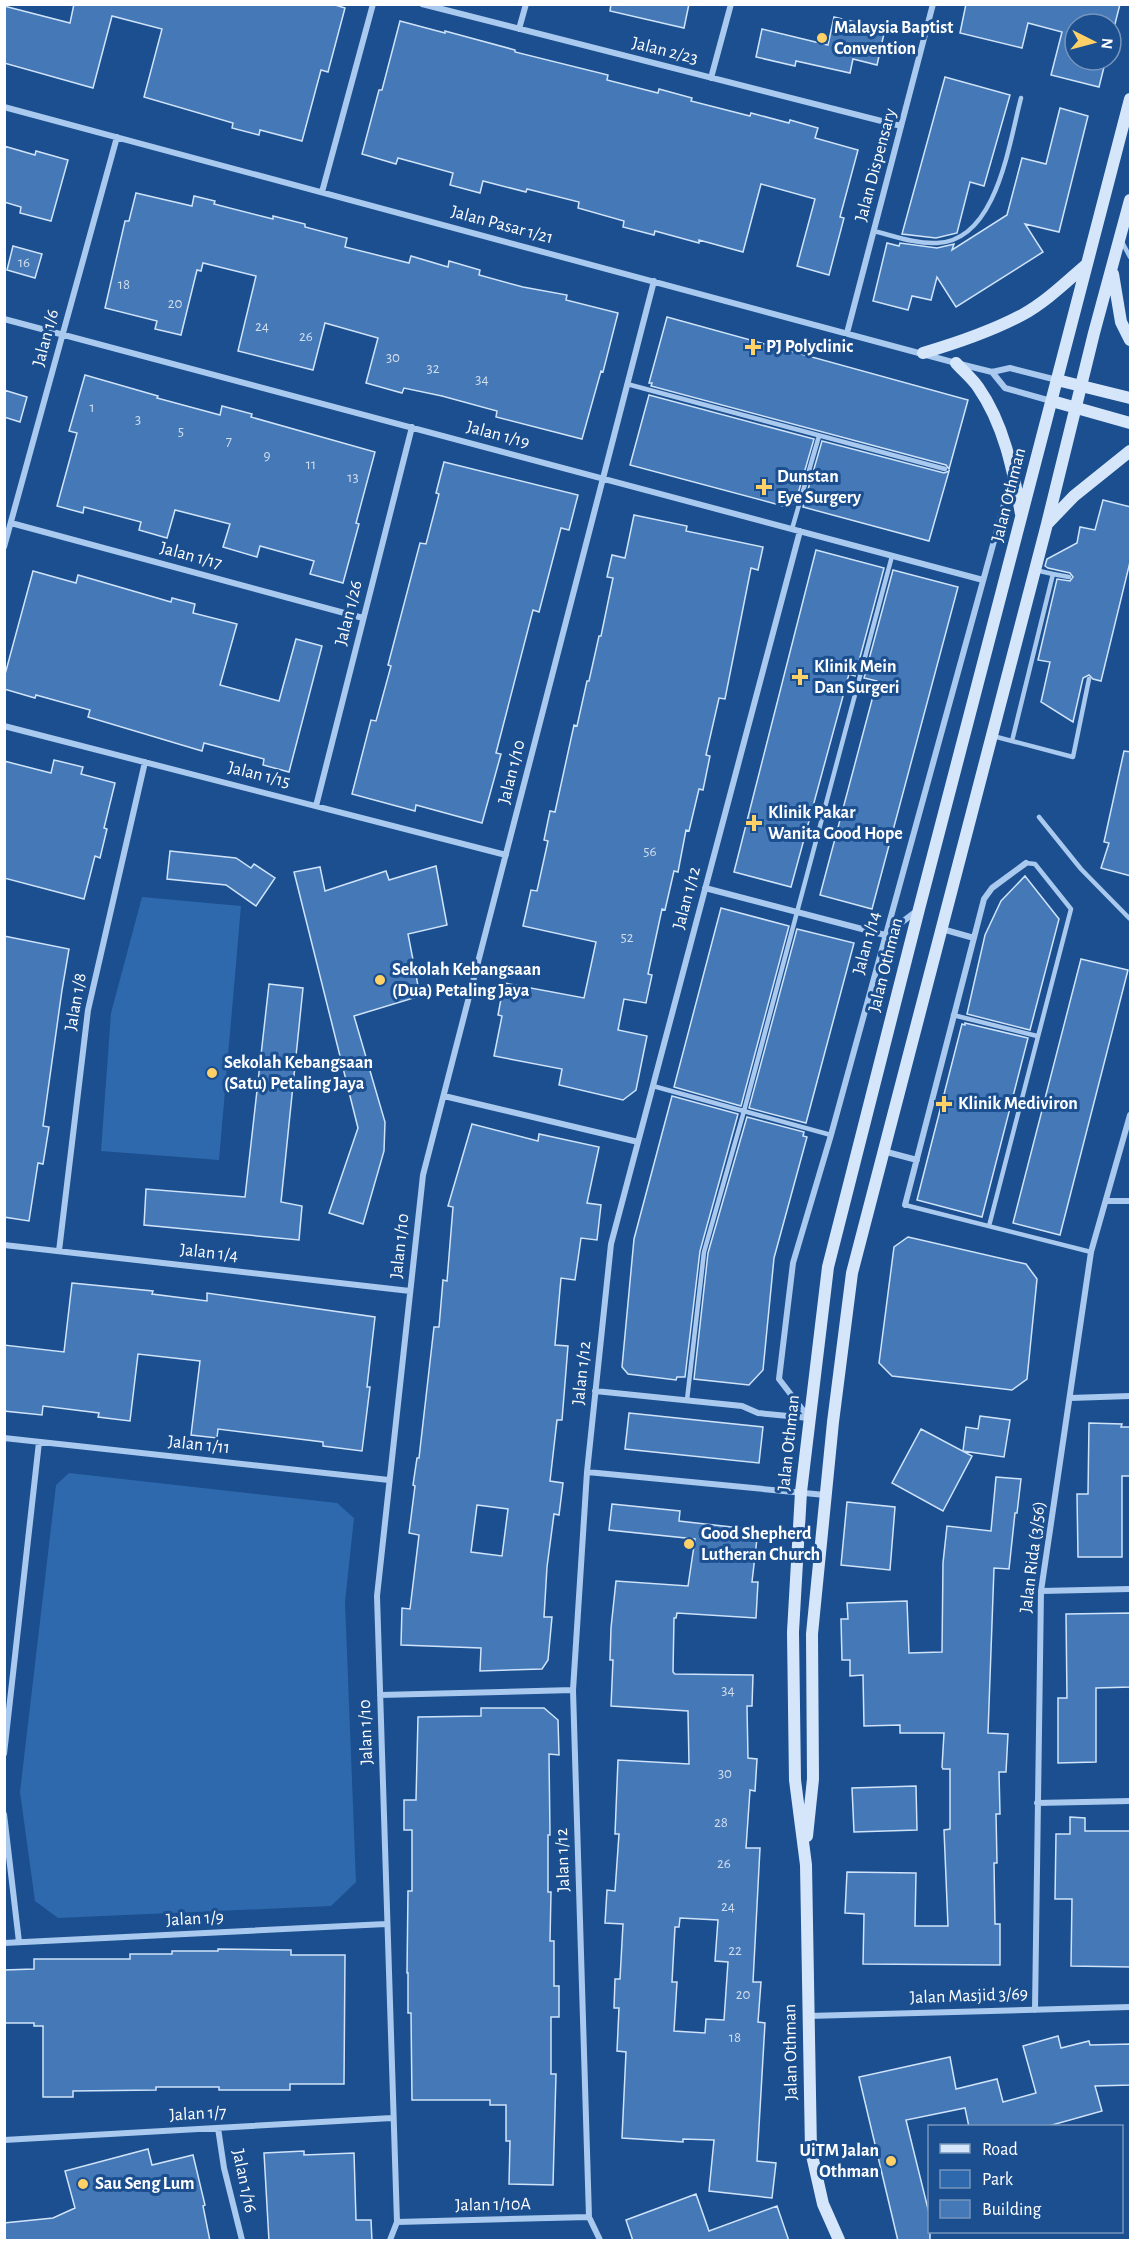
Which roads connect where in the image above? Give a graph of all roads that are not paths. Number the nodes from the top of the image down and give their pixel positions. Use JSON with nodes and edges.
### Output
{"nodes":[{"id":1,"x":373,"y":4,"type":"edge"},
{"id":2,"x":422,"y":4,"type":"edge"},
{"id":3,"x":526,"y":4,"type":"edge"},
{"id":4,"x":731,"y":4,"type":"edge"},
{"id":5,"x":933,"y":4,"type":"edge"},
{"id":6,"x":519,"y":29,"type":"junction"},
{"id":7,"x":711,"y":78,"type":"junction"},
{"id":8,"x":1021,"y":98,"type":"dead end"},
{"id":9,"x":1131,"y":99,"type":"edge"},
{"id":10,"x":4,"y":107,"type":"edge"},
{"id":11,"x":901,"y":126,"type":"junction"},
{"id":12,"x":117,"y":137,"type":"junction"},
{"id":13,"x":322,"y":192,"type":"junction"},
{"id":14,"x":1131,"y":200,"type":"edge"},
{"id":15,"x":874,"y":231,"type":"junction"},
{"id":16,"x":1120,"y":238,"type":"junction"},
{"id":17,"x":1131,"y":257,"type":"edge"},
{"id":18,"x":1087,"y":264,"type":"junction"},
{"id":19,"x":1112,"y":270,"type":"junction"},
{"id":20,"x":654,"y":281,"type":"junction"},
{"id":21,"x":4,"y":319,"type":"edge"},
{"id":22,"x":847,"y":333,"type":"junction"},
{"id":23,"x":63,"y":334,"type":"junction"},
{"id":24,"x":1131,"y":339,"type":"edge"},
{"id":25,"x":923,"y":354,"type":"junction"},
{"id":26,"x":956,"y":363,"type":"junction"},
{"id":27,"x":992,"y":372,"type":"junction"},
{"id":28,"x":1057,"y":380,"type":"junction"},
{"id":29,"x":627,"y":384,"type":"junction"},
{"id":30,"x":1081,"y":386,"type":"junction"},
{"id":31,"x":1131,"y":398,"type":"edge"},
{"id":32,"x":1052,"y":401,"type":"junction"},
{"id":33,"x":1076,"y":408,"type":"junction"},
{"id":34,"x":1131,"y":423,"type":"edge"},
{"id":35,"x":412,"y":428,"type":"junction"},
{"id":36,"x":819,"y":435,"type":"junction"},
{"id":37,"x":1131,"y":451,"type":"edge"},
{"id":38,"x":945,"y":469,"type":"dead end"},
{"id":39,"x":1013,"y":471,"type":"junction"},
{"id":40,"x":603,"y":479,"type":"junction"},
{"id":41,"x":1022,"y":518,"type":"junction"},
{"id":42,"x":11,"y":523,"type":"junction"},
{"id":43,"x":1047,"y":524,"type":"junction"},
{"id":44,"x":792,"y":529,"type":"junction"},
{"id":45,"x":800,"y":531,"type":"junction"},
{"id":46,"x":4,"y":548,"type":"edge"},
{"id":47,"x":892,"y":556,"type":"junction"},
{"id":48,"x":1035,"y":570,"type":"junction"},
{"id":49,"x":1053,"y":574,"type":"junction"},
{"id":50,"x":1069,"y":577,"type":"dead end"},
{"id":51,"x":983,"y":580,"type":"junction"},
{"id":52,"x":363,"y":618,"type":"junction"},
{"id":53,"x":1089,"y":679,"type":"dead end"},
{"id":54,"x":4,"y":726,"type":"edge"},
{"id":55,"x":993,"y":736,"type":"junction"},
{"id":56,"x":1012,"y":741,"type":"junction"},
{"id":57,"x":146,"y":762,"type":"junction"},
{"id":58,"x":316,"y":806,"type":"junction"},
{"id":59,"x":1039,"y":817,"type":"dead end"},
{"id":60,"x":506,"y":855,"type":"junction"},
{"id":61,"x":1026,"y":863,"type":"joint"},
{"id":62,"x":705,"y":888,"type":"junction"},
{"id":63,"x":919,"y":909,"type":"junction"},
{"id":64,"x":796,"y":911,"type":"junction"},
{"id":65,"x":1131,"y":919,"type":"edge"},
{"id":66,"x":942,"y":929,"type":"junction"},
{"id":67,"x":885,"y":936,"type":"junction"},
{"id":68,"x":974,"y":938,"type":"junction"},
{"id":69,"x":953,"y":1015,"type":"junction"},
{"id":70,"x":1037,"y":1036,"type":"junction"},
{"id":71,"x":653,"y":1086,"type":"junction"},
{"id":72,"x":444,"y":1096,"type":"junction"},
{"id":73,"x":744,"y":1111,"type":"junction"},
{"id":74,"x":1131,"y":1115,"type":"edge"},
{"id":75,"x":831,"y":1135,"type":"junction"},
{"id":76,"x":638,"y":1142,"type":"junction"},
{"id":77,"x":883,"y":1151,"type":"junction"},
{"id":78,"x":917,"y":1160,"type":"junction"},
{"id":79,"x":1106,"y":1201,"type":"junction"},
{"id":80,"x":1131,"y":1201,"type":"edge"},
{"id":81,"x":905,"y":1205,"type":"joint"},
{"id":82,"x":989,"y":1226,"type":"junction"},
{"id":83,"x":4,"y":1245,"type":"edge"},
{"id":84,"x":59,"y":1251,"type":"junction"},
{"id":85,"x":1091,"y":1252,"type":"junction"},
{"id":86,"x":410,"y":1291,"type":"junction"},
{"id":87,"x":596,"y":1391,"type":"junction"},
{"id":88,"x":1131,"y":1396,"type":"edge"},
{"id":89,"x":1070,"y":1398,"type":"junction"},
{"id":90,"x":687,"y":1400,"type":"junction"},
{"id":91,"x":809,"y":1418,"type":"junction"},
{"id":92,"x":4,"y":1438,"type":"edge"},
{"id":93,"x":39,"y":1442,"type":"junction"},
{"id":94,"x":587,"y":1472,"type":"junction"},
{"id":95,"x":389,"y":1480,"type":"junction"},
{"id":96,"x":801,"y":1492,"type":"junction"},
{"id":97,"x":826,"y":1495,"type":"junction"},
{"id":98,"x":1131,"y":1589,"type":"edge"},
{"id":99,"x":1041,"y":1591,"type":"junction"},
{"id":100,"x":573,"y":1690,"type":"junction"},
{"id":101,"x":380,"y":1695,"type":"junction"},
{"id":102,"x":4,"y":1754,"type":"edge"},
{"id":103,"x":1131,"y":1801,"type":"edge"},
{"id":104,"x":1037,"y":1803,"type":"junction"},
{"id":105,"x":4,"y":1814,"type":"edge"},
{"id":106,"x":805,"y":1858,"type":"junction"},
{"id":107,"x":386,"y":1924,"type":"junction"},
{"id":108,"x":19,"y":1942,"type":"junction"},
{"id":109,"x":4,"y":1943,"type":"edge"},
{"id":110,"x":1131,"y":2007,"type":"edge"},
{"id":111,"x":1035,"y":2010,"type":"junction"},
{"id":112,"x":808,"y":2016,"type":"junction"},
{"id":113,"x":392,"y":2118,"type":"junction"},
{"id":114,"x":218,"y":2128,"type":"junction"},
{"id":115,"x":4,"y":2140,"type":"edge"},
{"id":116,"x":589,"y":2217,"type":"junction"},
{"id":117,"x":397,"y":2222,"type":"junction"},
{"id":118,"x":242,"y":2241,"type":"edge"},
{"id":119,"x":390,"y":2241,"type":"edge"},
{"id":120,"x":600,"y":2241,"type":"edge"},
{"id":121,"x":839,"y":2241,"type":"edge"}],
"edges":[{"from":1,"to":13,"type":"street"},
{"from":2,"to":6,"type":"street","name":"Jalan 2/23"},
{"from":3,"to":6,"type":"street"},
{"from":4,"to":7,"type":"street"},
{"from":5,"to":11,"type":"street","name":"Jalan Dispensary"},
{"from":6,"to":7,"type":"street","name":"Jalan 2/23"},
{"from":7,"to":11,"type":"street","name":"Jalan 2/23"},
{"from":8,"to":15,"type":"lane"},
{"from":9,"to":18,"type":"main road","name":"Jalan Othman"},
{"from":10,"to":12,"type":"street","name":"Jalan Pasar 1/21"},
{"from":11,"to":15,"type":"street","name":"Jalan Dispensary"},
{"from":12,"to":13,"type":"street","name":"Jalan Pasar 1/21"},
{"from":12,"to":23,"type":"street","name":"Jalan 1/6"},
{"from":13,"to":20,"type":"street","name":"Jalan Pasar 1/21"},
{"from":14,"to":16,"type":"main road","name":"Jalan Othman"},
{"from":15,"to":22,"type":"street","name":"Jalan Dispensary"},
{"from":16,"to":17,"type":"lane"},
{"from":16,"to":19,"type":"main road","name":"Jalan Othman"},
{"from":18,"to":25,"type":"main road"},
{"from":18,"to":28,"type":"main road","name":"Jalan Othman"},
{"from":19,"to":24,"type":"main road"},
{"from":19,"to":30,"type":"main road","name":"Jalan Othman"},
{"from":20,"to":22,"type":"street","name":"Jalan Pasar 1/21"},
{"from":20,"to":29,"type":"street","name":"Jalan 1/10"},
{"from":21,"to":23,"type":"street","name":"Jalan 1/19"},
{"from":22,"to":25,"type":"street","name":"Jalan Pasar 1/21"},
{"from":23,"to":35,"type":"street","name":"Jalan 1/19"},
{"from":23,"to":42,"type":"street","name":"Jalan 1/6"},
{"from":25,"to":26,"type":"street","name":"Jalan Pasar 1/21"},
{"from":26,"to":27,"type":"street","name":"Jalan Pasar 1/21"},
{"from":26,"to":39,"type":"main road"},
{"from":27,"to":28,"type":"street","name":"Jalan Pasar 1/21"},
{"from":27,"to":32,"type":"street","name":"Jalan Pasar 1/21"},
{"from":28,"to":30,"type":"main road"},
{"from":28,"to":32,"type":"main road","name":"Jalan Othman"},
{"from":29,"to":36,"type":"lane"},
{"from":29,"to":40,"type":"street","name":"Jalan 1/10"},
{"from":30,"to":31,"type":"main road"},
{"from":30,"to":33,"type":"main road","name":"Jalan Othman"},
{"from":32,"to":33,"type":"main road"},
{"from":32,"to":41,"type":"main road","name":"Jalan Othman"},
{"from":33,"to":34,"type":"main road"},
{"from":33,"to":43,"type":"main road","name":"Jalan Othman"},
{"from":35,"to":40,"type":"street","name":"Jalan 1/19"},
{"from":35,"to":52,"type":"street","name":"Jalan 1/26"},
{"from":36,"to":38,"type":"lane"},
{"from":36,"to":44,"type":"lane"},
{"from":37,"to":43,"type":"main road"},
{"from":39,"to":41,"type":"main road"},
{"from":39,"to":51,"type":"street","name":"Jalan 1/14"},
{"from":40,"to":44,"type":"street","name":"Jalan 1/19"},
{"from":40,"to":60,"type":"street","name":"Jalan 1/10"},
{"from":41,"to":63,"type":"main road","name":"Jalan Othman"},
{"from":42,"to":46,"type":"street","name":"Jalan 1/6"},
{"from":42,"to":52,"type":"street","name":"Jalan 1/17"},
{"from":43,"to":48,"type":"main road","name":"Jalan Othman"},
{"from":44,"to":45,"type":"street","name":"Jalan 1/19"},
{"from":45,"to":47,"type":"street","name":"Jalan 1/19"},
{"from":45,"to":62,"type":"street","name":"Jalan 1/12"},
{"from":47,"to":51,"type":"street","name":"Jalan 1/19"},
{"from":47,"to":64,"type":"lane"},
{"from":48,"to":49,"type":"lane"},
{"from":48,"to":55,"type":"main road","name":"Jalan Othman"},
{"from":49,"to":50,"type":"lane"},
{"from":49,"to":56,"type":"lane"},
{"from":51,"to":67,"type":"street","name":"Jalan 1/14"},
{"from":52,"to":58,"type":"street","name":"Jalan 1/26"},
{"from":53,"to":56,"type":"lane"},
{"from":54,"to":57,"type":"street","name":"Jalan 1/15"},
{"from":55,"to":56,"type":"lane"},
{"from":55,"to":66,"type":"main road","name":"Jalan Othman"},
{"from":57,"to":58,"type":"street","name":"Jalan 1/15"},
{"from":57,"to":84,"type":"street","name":"Jalan 1/8"},
{"from":58,"to":60,"type":"street","name":"Jalan 1/15"},
{"from":59,"to":65,"type":"lane"},
{"from":60,"to":72,"type":"street","name":"Jalan 1/10"},
{"from":61,"to":68,"type":"street"},
{"from":61,"to":70,"type":"lane"},
{"from":62,"to":64,"type":"street"},
{"from":62,"to":71,"type":"street","name":"Jalan 1/12"},
{"from":63,"to":67,"type":"street"},
{"from":63,"to":91,"type":"main road","name":"Jalan Othman"},
{"from":64,"to":67,"type":"street"},
{"from":64,"to":73,"type":"lane"},
{"from":66,"to":68,"type":"street"},
{"from":66,"to":77,"type":"main road","name":"Jalan Othman"},
{"from":67,"to":75,"type":"street","name":"Jalan 1/14"},
{"from":68,"to":69,"type":"street"},
{"from":69,"to":70,"type":"lane"},
{"from":69,"to":78,"type":"street"},
{"from":70,"to":82,"type":"lane"},
{"from":71,"to":73,"type":"lane"},
{"from":71,"to":76,"type":"street","name":"Jalan 1/12"},
{"from":72,"to":76,"type":"street"},
{"from":72,"to":86,"type":"street","name":"Jalan 1/10"},
{"from":73,"to":75,"type":"lane"},
{"from":73,"to":90,"type":"lane"},
{"from":74,"to":79,"type":"street","name":"Jalan Rida (3/56)"},
{"from":75,"to":91,"type":"street","name":"Jalan 1/14"},
{"from":76,"to":87,"type":"street","name":"Jalan 1/12"},
{"from":77,"to":78,"type":"street"},
{"from":77,"to":97,"type":"main road","name":"Jalan Othman"},
{"from":78,"to":81,"type":"street"},
{"from":79,"to":80,"type":"street"},
{"from":79,"to":85,"type":"street","name":"Jalan Rida (3/56)"},
{"from":81,"to":82,"type":"lane"},
{"from":82,"to":85,"type":"lane"},
{"from":83,"to":84,"type":"street","name":"Jalan 1/4"},
{"from":84,"to":86,"type":"street","name":"Jalan 1/4"},
{"from":85,"to":89,"type":"street","name":"Jalan Rida (3/56)"},
{"from":86,"to":95,"type":"street","name":"Jalan 1/10"},
{"from":87,"to":90,"type":"street"},
{"from":87,"to":94,"type":"street","name":"Jalan 1/12"},
{"from":88,"to":89,"type":"street"},
{"from":89,"to":99,"type":"street","name":"Jalan Rida (3/56)"},
{"from":90,"to":91,"type":"street"},
{"from":91,"to":96,"type":"main road","name":"Jalan Othman"},
{"from":92,"to":93,"type":"street","name":"Jalan 1/11"},
{"from":93,"to":95,"type":"street","name":"Jalan 1/11"},
{"from":93,"to":102,"type":"street"},
{"from":94,"to":96,"type":"street"},
{"from":94,"to":100,"type":"street","name":"Jalan 1/12"},
{"from":95,"to":101,"type":"street","name":"Jalan 1/10"},
{"from":96,"to":97,"type":"street"},
{"from":96,"to":106,"type":"main road","name":"Jalan Othman"},
{"from":97,"to":106,"type":"main road","name":"Jalan Othman"},
{"from":98,"to":99,"type":"street"},
{"from":99,"to":104,"type":"street","name":"Jalan Rida (3/56)"},
{"from":100,"to":101,"type":"street"},
{"from":100,"to":116,"type":"street","name":"Jalan 1/12"},
{"from":101,"to":107,"type":"street","name":"Jalan 1/10"},
{"from":103,"to":104,"type":"street"},
{"from":104,"to":111,"type":"street","name":"Jalan Rida (3/56)"},
{"from":105,"to":108,"type":"street"},
{"from":106,"to":112,"type":"main road","name":"Jalan Othman"},
{"from":107,"to":108,"type":"street","name":"Jalan 1/9"},
{"from":107,"to":113,"type":"street","name":"Jalan 1/10"},
{"from":108,"to":109,"type":"street","name":"Jalan 1/9"},
{"from":110,"to":111,"type":"street","name":"Jalan Masjid 3/69"},
{"from":111,"to":112,"type":"street","name":"Jalan Masjid 3/69"},
{"from":112,"to":121,"type":"main road","name":"Jalan Othman"},
{"from":113,"to":114,"type":"street","name":"Jalan 1/7"},
{"from":113,"to":117,"type":"street","name":"Jalan 1/10"},
{"from":114,"to":115,"type":"street","name":"Jalan 1/7"},
{"from":114,"to":118,"type":"street","name":"Jalan 1/16"},
{"from":116,"to":117,"type":"street","name":"Jalan 1/10A"},
{"from":116,"to":120,"type":"street","name":"Jalan 1/12"},
{"from":117,"to":119,"type":"street","name":"Jalan 1/10"}]}
